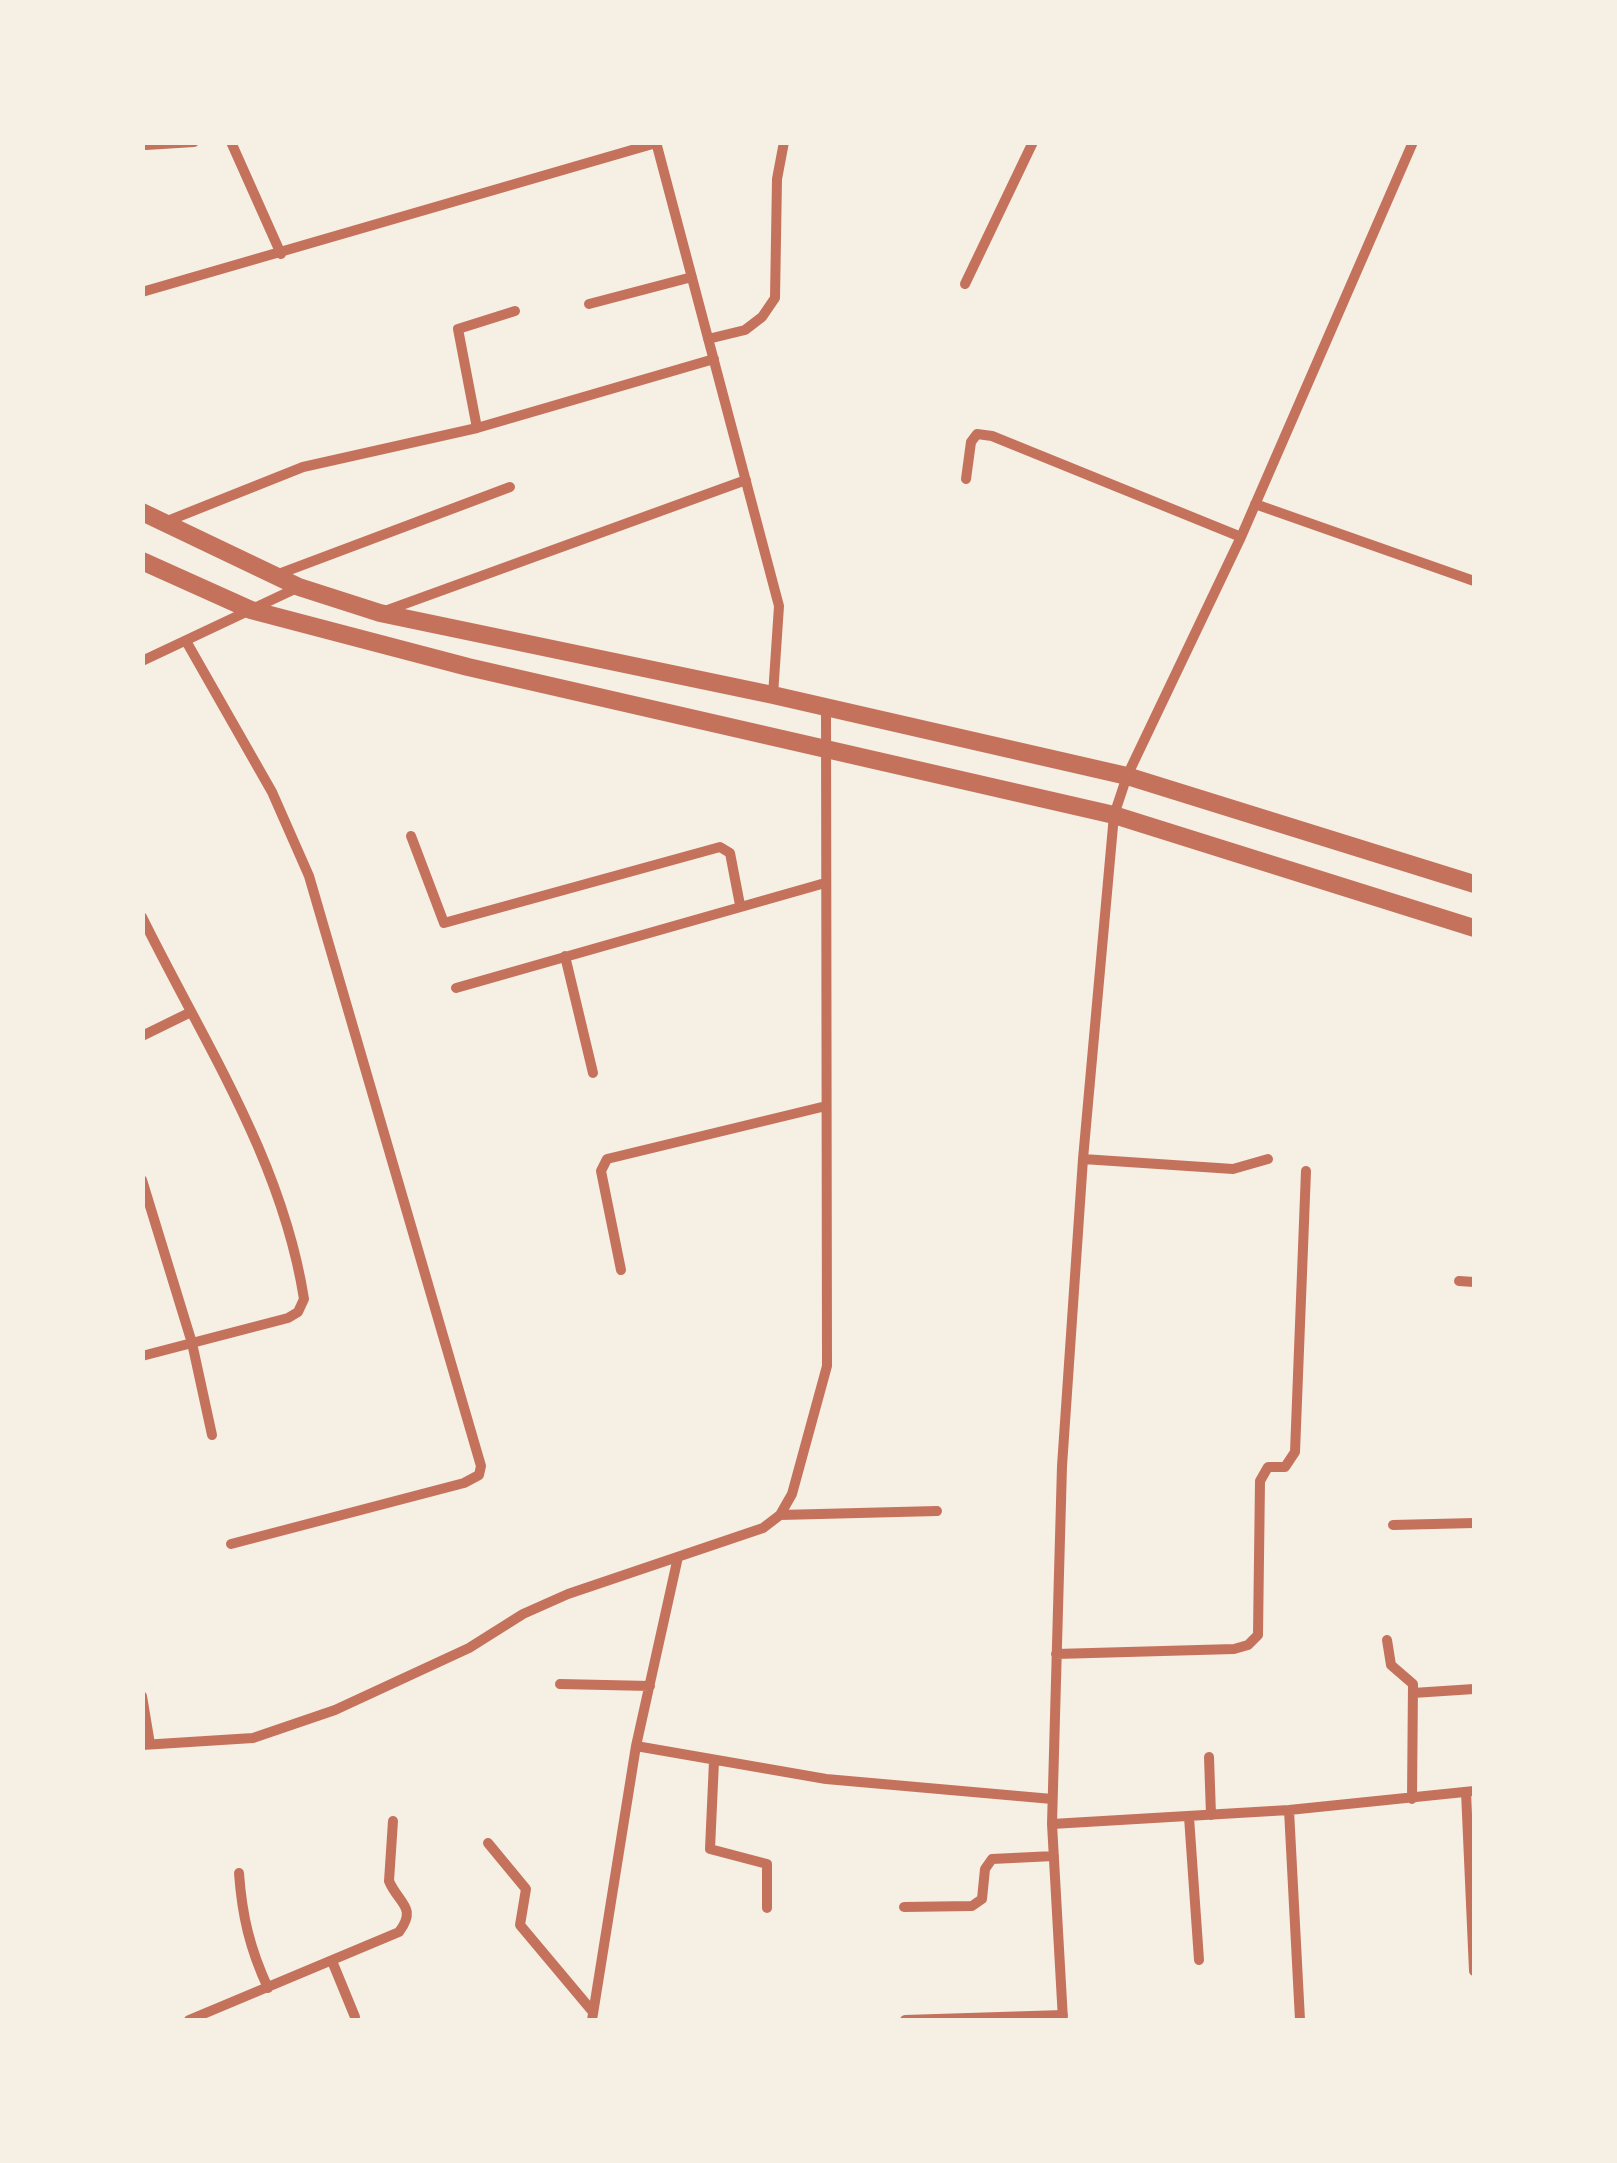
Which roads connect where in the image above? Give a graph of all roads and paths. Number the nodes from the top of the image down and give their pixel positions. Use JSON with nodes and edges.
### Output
{"nodes":[{"id":1,"x":194,"y":142,"type":"edge"},
{"id":2,"x":231,"y":142,"type":"edge"},
{"id":3,"x":784,"y":142,"type":"edge"},
{"id":4,"x":1033,"y":142,"type":"edge"},
{"id":5,"x":1413,"y":142,"type":"edge"},
{"id":6,"x":656,"y":143,"type":"edge"},
{"id":7,"x":146,"y":145,"type":"dead end"},
{"id":8,"x":280,"y":254,"type":"junction"},
{"id":9,"x":692,"y":276,"type":"junction"},
{"id":10,"x":965,"y":284,"type":"dead end"},
{"id":11,"x":142,"y":292,"type":"edge"},
{"id":12,"x":589,"y":304,"type":"dead end"},
{"id":13,"x":516,"y":310,"type":"dead end"},
{"id":14,"x":708,"y":339,"type":"junction"},
{"id":15,"x":714,"y":359,"type":"junction"},
{"id":16,"x":477,"y":428,"type":"junction"},
{"id":17,"x":966,"y":479,"type":"dead end"},
{"id":18,"x":746,"y":480,"type":"junction"},
{"id":19,"x":510,"y":487,"type":"dead end"},
{"id":20,"x":1255,"y":504,"type":"junction"},
{"id":21,"x":142,"y":512,"type":"edge"},
{"id":22,"x":163,"y":523,"type":"junction"},
{"id":23,"x":1240,"y":537,"type":"junction"},
{"id":24,"x":142,"y":561,"type":"edge"},
{"id":25,"x":275,"y":576,"type":"junction"},
{"id":26,"x":1474,"y":581,"type":"edge"},
{"id":27,"x":299,"y":587,"type":"junction"},
{"id":28,"x":251,"y":610,"type":"junction"},
{"id":29,"x":380,"y":613,"type":"junction"},
{"id":30,"x":186,"y":640,"type":"junction"},
{"id":31,"x":142,"y":661,"type":"edge"},
{"id":32,"x":773,"y":695,"type":"junction"},
{"id":33,"x":826,"y":708,"type":"junction"},
{"id":34,"x":824,"y":750,"type":"junction"},
{"id":35,"x":1127,"y":776,"type":"junction"},
{"id":36,"x":1114,"y":814,"type":"junction"},
{"id":37,"x":411,"y":836,"type":"dead end"},
{"id":38,"x":825,"y":882,"type":"junction"},
{"id":39,"x":1474,"y":884,"type":"edge"},
{"id":40,"x":740,"y":905,"type":"junction"},
{"id":41,"x":142,"y":917,"type":"edge"},
{"id":42,"x":1474,"y":928,"type":"edge"},
{"id":43,"x":564,"y":956,"type":"junction"},
{"id":44,"x":456,"y":988,"type":"dead end"},
{"id":45,"x":191,"y":1012,"type":"junction"},
{"id":46,"x":142,"y":1036,"type":"edge"},
{"id":47,"x":593,"y":1073,"type":"dead end"},
{"id":48,"x":826,"y":1106,"type":"junction"},
{"id":49,"x":1082,"y":1159,"type":"junction"},
{"id":50,"x":1268,"y":1159,"type":"dead end"},
{"id":51,"x":1306,"y":1171,"type":"dead end"},
{"id":52,"x":142,"y":1180,"type":"edge"},
{"id":53,"x":622,"y":1270,"type":"dead end"},
{"id":54,"x":1459,"y":1281,"type":"dead end"},
{"id":55,"x":1474,"y":1282,"type":"edge"},
{"id":56,"x":192,"y":1342,"type":"junction"},
{"id":57,"x":142,"y":1356,"type":"edge"},
{"id":58,"x":212,"y":1436,"type":"dead end"},
{"id":59,"x":937,"y":1511,"type":"dead end"},
{"id":60,"x":780,"y":1515,"type":"junction"},
{"id":61,"x":1474,"y":1523,"type":"edge"},
{"id":62,"x":1393,"y":1524,"type":"dead end"},
{"id":63,"x":231,"y":1544,"type":"dead end"},
{"id":64,"x":678,"y":1558,"type":"junction"},
{"id":65,"x":1386,"y":1640,"type":"dead end"},
{"id":66,"x":1056,"y":1654,"type":"junction"},
{"id":67,"x":560,"y":1684,"type":"dead end"},
{"id":68,"x":650,"y":1686,"type":"junction"},
{"id":69,"x":1474,"y":1689,"type":"edge"},
{"id":70,"x":1413,"y":1693,"type":"junction"},
{"id":71,"x":142,"y":1696,"type":"edge"},
{"id":72,"x":146,"y":1745,"type":"edge"},
{"id":73,"x":636,"y":1746,"type":"junction"},
{"id":74,"x":1209,"y":1758,"type":"dead end"},
{"id":75,"x":714,"y":1761,"type":"junction"},
{"id":76,"x":1470,"y":1791,"type":"edge"},
{"id":77,"x":1052,"y":1800,"type":"junction"},
{"id":78,"x":1412,"y":1800,"type":"junction"},
{"id":79,"x":1289,"y":1810,"type":"junction"},
{"id":80,"x":1211,"y":1815,"type":"junction"},
{"id":81,"x":1189,"y":1817,"type":"junction"},
{"id":82,"x":393,"y":1820,"type":"dead end"},
{"id":83,"x":1052,"y":1824,"type":"junction"},
{"id":84,"x":488,"y":1844,"type":"dead end"},
{"id":85,"x":1054,"y":1856,"type":"junction"},
{"id":86,"x":239,"y":1873,"type":"dead end"},
{"id":87,"x":904,"y":1907,"type":"dead end"},
{"id":88,"x":767,"y":1908,"type":"dead end"},
{"id":89,"x":1474,"y":1949,"type":"edge"},
{"id":90,"x":1198,"y":1960,"type":"dead end"},
{"id":91,"x":332,"y":1961,"type":"junction"},
{"id":92,"x":1474,"y":1972,"type":"edge"},
{"id":93,"x":268,"y":1988,"type":"junction"},
{"id":94,"x":592,"y":2016,"type":"edge"},
{"id":95,"x":355,"y":2017,"type":"dead end"},
{"id":96,"x":1063,"y":2018,"type":"edge"},
{"id":97,"x":189,"y":2020,"type":"edge"},
{"id":98,"x":904,"y":2020,"type":"edge"},
{"id":99,"x":1300,"y":2020,"type":"edge"}],
"edges":[{"from":1,"to":7,"type":"street"},
{"from":2,"to":8,"type":"street"},
{"from":3,"to":14,"type":"street"},
{"from":4,"to":10,"type":"street"},
{"from":5,"to":20,"type":"street"},
{"from":6,"to":8,"type":"street"},
{"from":6,"to":9,"type":"street"},
{"from":8,"to":11,"type":"street"},
{"from":9,"to":12,"type":"street"},
{"from":9,"to":14,"type":"street"},
{"from":13,"to":16,"type":"street"},
{"from":14,"to":15,"type":"street"},
{"from":15,"to":16,"type":"street"},
{"from":15,"to":18,"type":"street"},
{"from":16,"to":22,"type":"street"},
{"from":17,"to":23,"type":"street"},
{"from":18,"to":29,"type":"street"},
{"from":18,"to":32,"type":"street"},
{"from":19,"to":25,"type":"street"},
{"from":20,"to":23,"type":"street"},
{"from":20,"to":26,"type":"street"},
{"from":21,"to":22,"type":"street"},
{"from":22,"to":25,"type":"street"},
{"from":23,"to":35,"type":"street"},
{"from":24,"to":28,"type":"street"},
{"from":25,"to":27,"type":"street"},
{"from":27,"to":28,"type":"street"},
{"from":27,"to":29,"type":"street"},
{"from":28,"to":30,"type":"street"},
{"from":28,"to":34,"type":"street"},
{"from":29,"to":32,"type":"street"},
{"from":30,"to":31,"type":"street"},
{"from":30,"to":63,"type":"street"},
{"from":32,"to":33,"type":"street"},
{"from":33,"to":34,"type":"street"},
{"from":33,"to":35,"type":"street"},
{"from":34,"to":36,"type":"street"},
{"from":34,"to":38,"type":"street"},
{"from":35,"to":36,"type":"street"},
{"from":35,"to":39,"type":"street"},
{"from":36,"to":42,"type":"street"},
{"from":36,"to":49,"type":"street"},
{"from":37,"to":40,"type":"street"},
{"from":38,"to":40,"type":"street"},
{"from":38,"to":48,"type":"street"},
{"from":40,"to":43,"type":"street"},
{"from":41,"to":45,"type":"street"},
{"from":43,"to":44,"type":"street"},
{"from":43,"to":47,"type":"street"},
{"from":45,"to":46,"type":"street"},
{"from":45,"to":56,"type":"street"},
{"from":48,"to":53,"type":"street"},
{"from":48,"to":60,"type":"street"},
{"from":49,"to":50,"type":"street"},
{"from":49,"to":66,"type":"street"},
{"from":51,"to":66,"type":"street"},
{"from":52,"to":56,"type":"street"},
{"from":54,"to":55,"type":"street"},
{"from":56,"to":57,"type":"street"},
{"from":56,"to":58,"type":"street"},
{"from":59,"to":60,"type":"street"},
{"from":60,"to":64,"type":"street"},
{"from":61,"to":62,"type":"street"},
{"from":64,"to":68,"type":"street"},
{"from":64,"to":72,"type":"street"},
{"from":65,"to":70,"type":"street"},
{"from":66,"to":77,"type":"street"},
{"from":67,"to":68,"type":"street"},
{"from":68,"to":73,"type":"street"},
{"from":69,"to":70,"type":"street"},
{"from":70,"to":78,"type":"street"},
{"from":71,"to":72,"type":"street"},
{"from":73,"to":75,"type":"street"},
{"from":73,"to":94,"type":"street"},
{"from":74,"to":80,"type":"street"},
{"from":75,"to":77,"type":"street"},
{"from":75,"to":88,"type":"street"},
{"from":76,"to":78,"type":"street"},
{"from":76,"to":89,"type":"street"},
{"from":77,"to":83,"type":"street"},
{"from":78,"to":79,"type":"street"},
{"from":79,"to":80,"type":"street"},
{"from":79,"to":99,"type":"street"},
{"from":80,"to":81,"type":"street"},
{"from":81,"to":83,"type":"street"},
{"from":81,"to":90,"type":"street"},
{"from":82,"to":91,"type":"street"},
{"from":83,"to":85,"type":"street"},
{"from":84,"to":94,"type":"street"},
{"from":85,"to":87,"type":"street"},
{"from":85,"to":96,"type":"street"},
{"from":86,"to":93,"type":"street"},
{"from":89,"to":92,"type":"street"},
{"from":91,"to":93,"type":"street"},
{"from":91,"to":95,"type":"street"},
{"from":93,"to":97,"type":"street"},
{"from":96,"to":98,"type":"street"}]}
